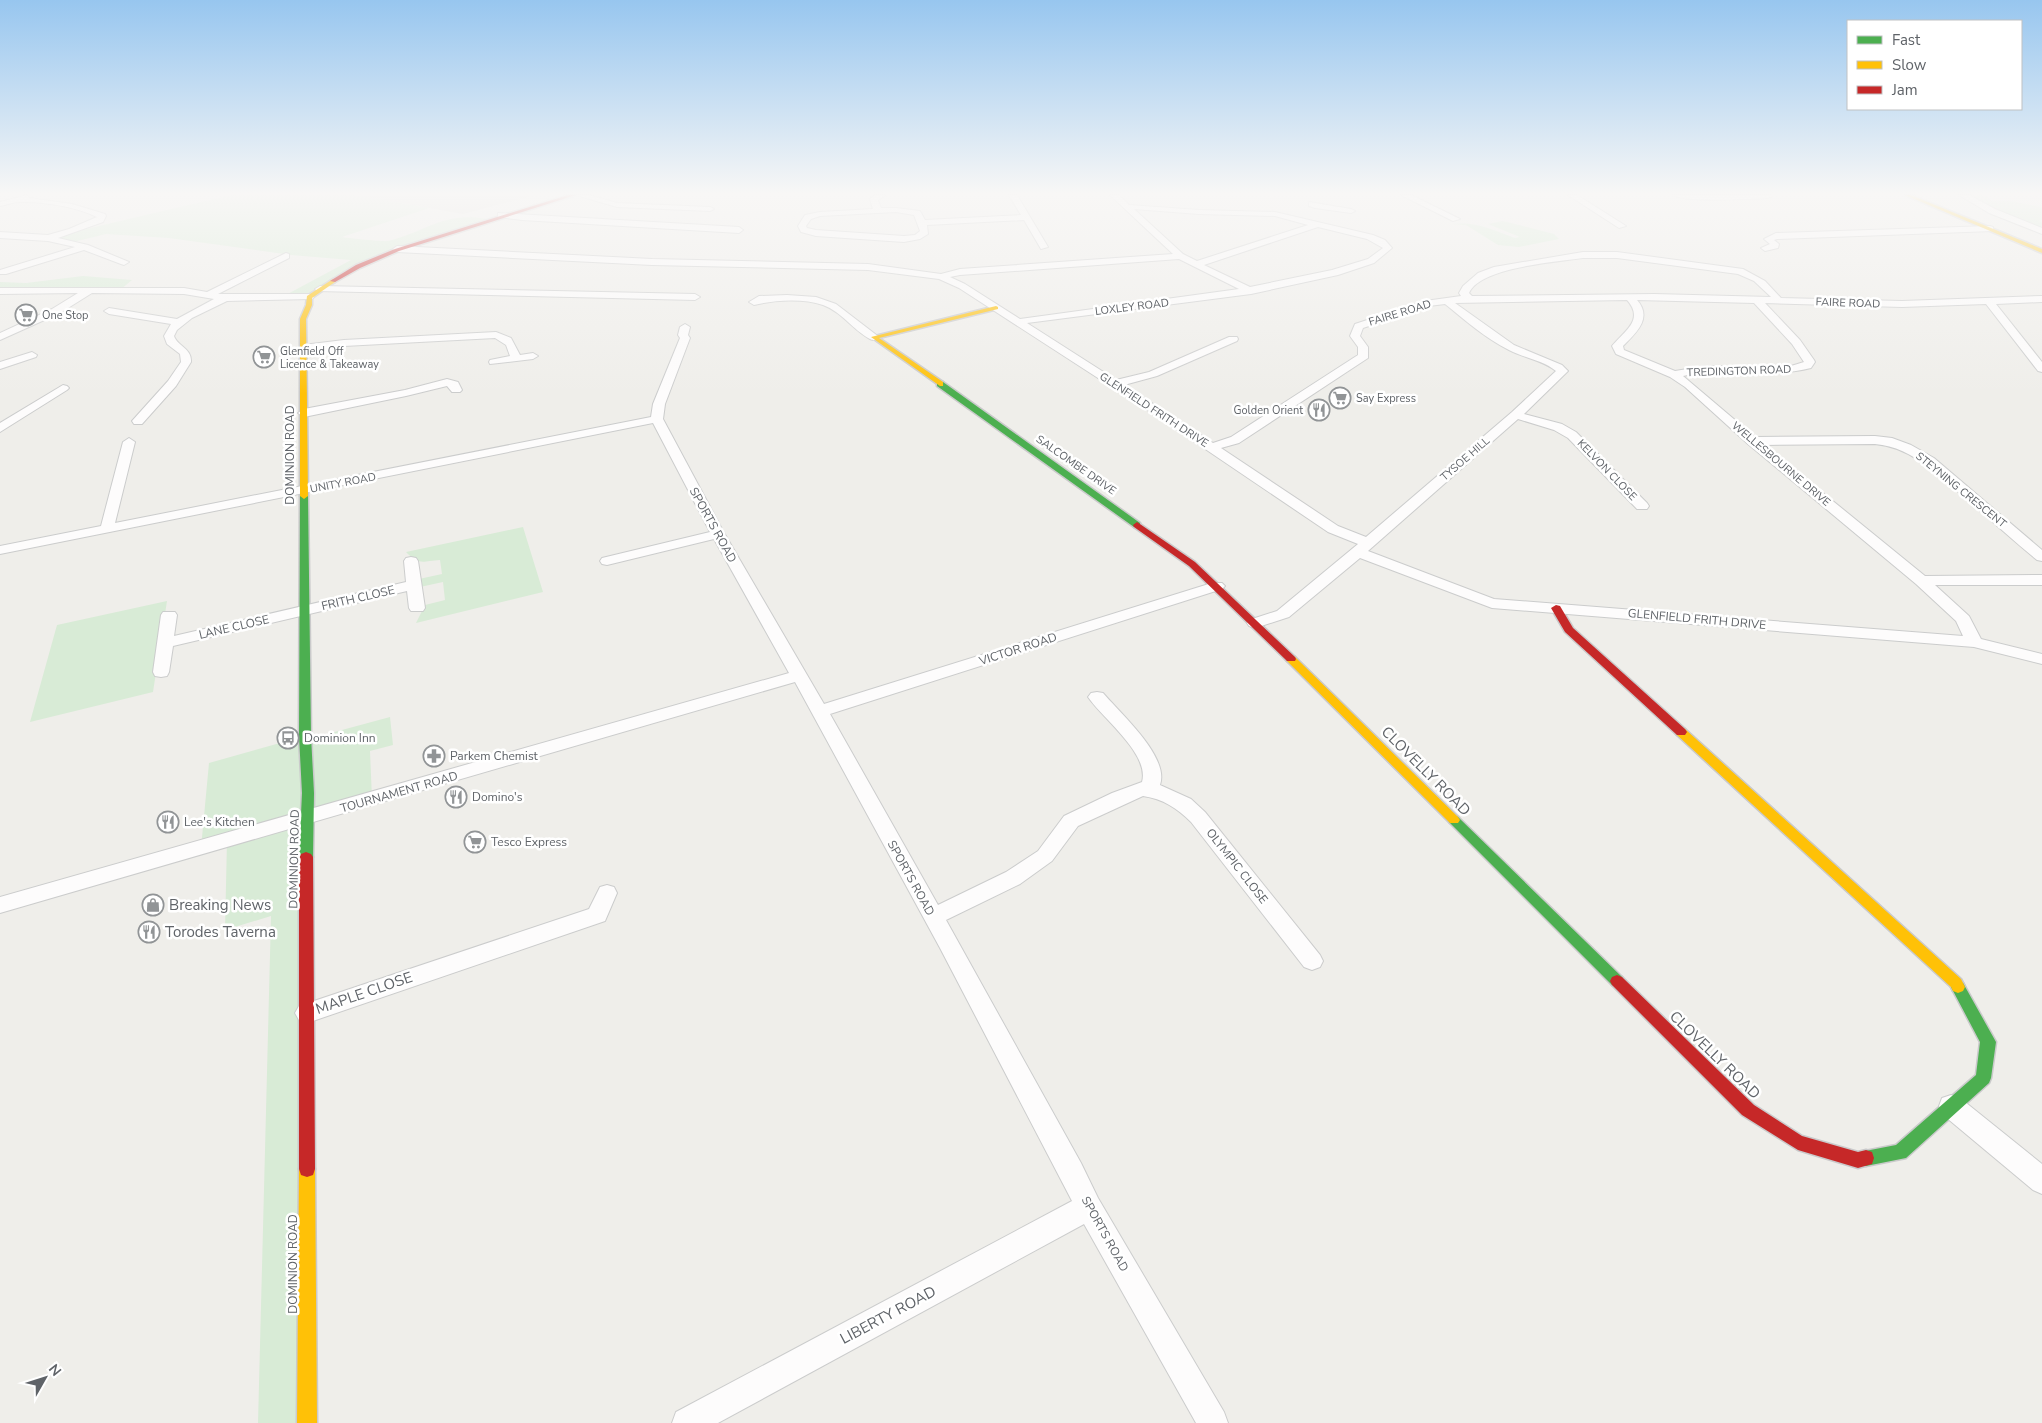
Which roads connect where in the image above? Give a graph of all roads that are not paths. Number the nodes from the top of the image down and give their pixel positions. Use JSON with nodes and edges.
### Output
{"nodes":[{"id":1,"x":38,"y":261,"type":"edge"},
{"id":2,"x":275,"y":261,"type":"edge"},
{"id":3,"x":368,"y":261,"type":"edge"},
{"id":4,"x":640,"y":261,"type":"edge"},
{"id":5,"x":1106,"y":261,"type":"edge"},
{"id":6,"x":1192,"y":261,"type":"edge"},
{"id":7,"x":1206,"y":261,"type":"edge"},
{"id":8,"x":1367,"y":261,"type":"edge"},
{"id":9,"x":1544,"y":261,"type":"edge"},
{"id":10,"x":1664,"y":261,"type":"edge"},
{"id":11,"x":253,"y":264,"type":"dead end"},
{"id":12,"x":269,"y":264,"type":"junction"},
{"id":13,"x":1198,"y":264,"type":"junction"},
{"id":14,"x":2,"y":272,"type":"dead end"},
{"id":15,"x":940,"y":277,"type":"junction"},
{"id":16,"x":320,"y":289,"type":"junction"},
{"id":17,"x":90,"y":290,"type":"junction"},
{"id":18,"x":0,"y":291,"type":"edge"},
{"id":19,"x":26,"y":291,"type":"junction"},
{"id":20,"x":1251,"y":291,"type":"junction"},
{"id":21,"x":208,"y":295,"type":"junction"},
{"id":22,"x":309,"y":297,"type":"junction"},
{"id":23,"x":695,"y":297,"type":"dead end"},
{"id":24,"x":1629,"y":297,"type":"junction"},
{"id":25,"x":225,"y":298,"type":"junction"},
{"id":26,"x":1469,"y":298,"type":"junction"},
{"id":27,"x":2042,"y":299,"type":"edge"},
{"id":28,"x":1757,"y":300,"type":"junction"},
{"id":29,"x":1989,"y":300,"type":"junction"},
{"id":30,"x":1447,"y":301,"type":"junction"},
{"id":31,"x":1779,"y":301,"type":"junction"},
{"id":32,"x":5,"y":302,"type":"dead end"},
{"id":33,"x":754,"y":302,"type":"dead end"},
{"id":34,"x":996,"y":308,"type":"junction"},
{"id":35,"x":109,"y":311,"type":"dead end"},
{"id":36,"x":177,"y":322,"type":"junction"},
{"id":37,"x":1019,"y":322,"type":"junction"},
{"id":38,"x":685,"y":327,"type":"dead end"},
{"id":39,"x":0,"y":337,"type":"edge"},
{"id":40,"x":874,"y":337,"type":"junction"},
{"id":41,"x":1233,"y":339,"type":"dead end"},
{"id":42,"x":304,"y":348,"type":"junction"},
{"id":43,"x":32,"y":356,"type":"dead end"},
{"id":44,"x":533,"y":356,"type":"dead end"},
{"id":45,"x":516,"y":358,"type":"junction"},
{"id":46,"x":494,"y":362,"type":"dead end"},
{"id":47,"x":0,"y":366,"type":"edge"},
{"id":48,"x":2042,"y":369,"type":"edge"},
{"id":49,"x":1674,"y":375,"type":"junction"},
{"id":50,"x":1113,"y":384,"type":"junction"},
{"id":51,"x":63,"y":388,"type":"dead end"},
{"id":52,"x":456,"y":390,"type":"dead end"},
{"id":53,"x":304,"y":413,"type":"junction"},
{"id":54,"x":1516,"y":415,"type":"junction"},
{"id":55,"x":657,"y":419,"type":"junction"},
{"id":56,"x":138,"y":421,"type":"dead end"},
{"id":57,"x":0,"y":428,"type":"edge"},
{"id":58,"x":1752,"y":441,"type":"junction"},
{"id":59,"x":129,"y":442,"type":"dead end"},
{"id":60,"x":1212,"y":448,"type":"junction"},
{"id":61,"x":304,"y":490,"type":"junction"},
{"id":62,"x":1642,"y":506,"type":"dead end"},
{"id":63,"x":107,"y":529,"type":"junction"},
{"id":64,"x":718,"y":534,"type":"junction"},
{"id":65,"x":1363,"y":547,"type":"junction"},
{"id":66,"x":0,"y":550,"type":"edge"},
{"id":67,"x":2042,"y":557,"type":"edge"},
{"id":68,"x":411,"y":561,"type":"dead end"},
{"id":69,"x":607,"y":561,"type":"dead end"},
{"id":70,"x":2042,"y":580,"type":"edge"},
{"id":71,"x":1921,"y":581,"type":"junction"},
{"id":72,"x":414,"y":585,"type":"junction"},
{"id":73,"x":1217,"y":586,"type":"junction"},
{"id":74,"x":417,"y":608,"type":"dead end"},
{"id":75,"x":1556,"y":608,"type":"junction"},
{"id":76,"x":304,"y":612,"type":"junction"},
{"id":77,"x":169,"y":616,"type":"dead end"},
{"id":78,"x":1255,"y":623,"type":"junction"},
{"id":79,"x":1974,"y":642,"type":"junction"},
{"id":80,"x":165,"y":643,"type":"junction"},
{"id":81,"x":2042,"y":659,"type":"edge"},
{"id":82,"x":161,"y":672,"type":"dead end"},
{"id":83,"x":798,"y":676,"type":"junction"},
{"id":84,"x":1097,"y":697,"type":"dead end"},
{"id":85,"x":820,"y":712,"type":"junction"},
{"id":86,"x":1148,"y":790,"type":"junction"},
{"id":87,"x":307,"y":817,"type":"junction"},
{"id":88,"x":606,"y":893,"type":"dead end"},
{"id":89,"x":0,"y":905,"type":"edge"},
{"id":90,"x":933,"y":917,"type":"junction"},
{"id":91,"x":1312,"y":961,"type":"dead end"},
{"id":92,"x":307,"y":1013,"type":"junction"},
{"id":93,"x":1951,"y":1106,"type":"junction"},
{"id":94,"x":2042,"y":1181,"type":"edge"},
{"id":95,"x":1089,"y":1208,"type":"junction"},
{"id":96,"x":307,"y":1423,"type":"edge"},
{"id":97,"x":686,"y":1423,"type":"edge"},
{"id":98,"x":1213,"y":1423,"type":"edge"}],
"edges":[{"from":1,"to":14,"type":"street"},
{"from":2,"to":12,"type":"street"},
{"from":3,"to":16,"type":"main road"},
{"from":4,"to":15,"type":"street"},
{"from":5,"to":15,"type":"street"},
{"from":6,"to":13,"type":"street"},
{"from":7,"to":13,"type":"street"},
{"from":8,"to":20,"type":"street","name":"LOXLEY ROAD"},
{"from":9,"to":26,"type":"street"},
{"from":10,"to":31,"type":"street"},
{"from":11,"to":12,"type":"street"},
{"from":12,"to":21,"type":"street"},
{"from":13,"to":20,"type":"street"},
{"from":15,"to":34,"type":"street","name":"GLENFIELD FRITH DRIVE"},
{"from":16,"to":22,"type":"main road"},
{"from":16,"to":23,"type":"street"},
{"from":17,"to":19,"type":"street"},
{"from":17,"to":21,"type":"street"},
{"from":17,"to":39,"type":"street"},
{"from":18,"to":19,"type":"street"},
{"from":19,"to":32,"type":"street"},
{"from":20,"to":37,"type":"street","name":"LOXLEY ROAD"},
{"from":21,"to":25,"type":"street"},
{"from":22,"to":25,"type":"street"},
{"from":22,"to":42,"type":"main road","name":"DOMINION ROAD"},
{"from":24,"to":26,"type":"street","name":"FAIRE ROAD"},
{"from":24,"to":28,"type":"street","name":"FAIRE ROAD"},
{"from":24,"to":49,"type":"street","name":"WELLESBOURNE DRIVE"},
{"from":25,"to":36,"type":"street"},
{"from":26,"to":30,"type":"street","name":"FAIRE ROAD"},
{"from":27,"to":29,"type":"street","name":"FAIRE ROAD"},
{"from":28,"to":31,"type":"street","name":"FAIRE ROAD"},
{"from":28,"to":49,"type":"street","name":"TREDINGTON ROAD"},
{"from":29,"to":31,"type":"street","name":"FAIRE ROAD"},
{"from":29,"to":48,"type":"street"},
{"from":30,"to":54,"type":"street","name":"TYSOE HILL"},
{"from":30,"to":60,"type":"street","name":"FAIRE ROAD"},
{"from":33,"to":40,"type":"street","name":"SALCOMBE DRIVE"},
{"from":34,"to":37,"type":"street","name":"GLENFIELD FRITH DRIVE"},
{"from":34,"to":40,"type":"main road"},
{"from":35,"to":36,"type":"street"},
{"from":36,"to":56,"type":"street"},
{"from":37,"to":50,"type":"street","name":"GLENFIELD FRITH DRIVE"},
{"from":38,"to":55,"type":"street"},
{"from":40,"to":73,"type":"main road","name":"SALCOMBE DRIVE"},
{"from":41,"to":50,"type":"street"},
{"from":42,"to":45,"type":"street"},
{"from":42,"to":53,"type":"main road","name":"DOMINION ROAD"},
{"from":43,"to":47,"type":"street"},
{"from":44,"to":45,"type":"street"},
{"from":45,"to":46,"type":"street"},
{"from":49,"to":58,"type":"street","name":"WELLESBOURNE DRIVE"},
{"from":50,"to":60,"type":"street","name":"GLENFIELD FRITH DRIVE"},
{"from":51,"to":57,"type":"street"},
{"from":52,"to":53,"type":"street"},
{"from":53,"to":61,"type":"main road","name":"DOMINION ROAD"},
{"from":54,"to":62,"type":"street","name":"KELVON CLOSE"},
{"from":54,"to":65,"type":"street","name":"TYSOE HILL"},
{"from":55,"to":61,"type":"street","name":"UNITY ROAD"},
{"from":55,"to":64,"type":"street","name":"SPORTS ROAD"},
{"from":58,"to":67,"type":"street","name":"STEYNING CRESCENT"},
{"from":58,"to":71,"type":"street","name":"WELLESBOURNE DRIVE"},
{"from":59,"to":63,"type":"street"},
{"from":60,"to":65,"type":"street","name":"GLENFIELD FRITH DRIVE"},
{"from":61,"to":63,"type":"street","name":"UNITY ROAD"},
{"from":61,"to":76,"type":"main road","name":"DOMINION ROAD"},
{"from":63,"to":66,"type":"street","name":"UNITY ROAD"},
{"from":64,"to":69,"type":"street"},
{"from":64,"to":83,"type":"street","name":"SPORTS ROAD"},
{"from":65,"to":75,"type":"street","name":"GLENFIELD FRITH DRIVE"},
{"from":65,"to":78,"type":"street","name":"TYSOE HILL"},
{"from":68,"to":72,"type":"street"},
{"from":70,"to":71,"type":"street"},
{"from":71,"to":79,"type":"street","name":"WELLESBOURNE DRIVE"},
{"from":72,"to":74,"type":"street"},
{"from":72,"to":76,"type":"street","name":"FRITH CLOSE"},
{"from":73,"to":78,"type":"main road","name":"SALCOMBE DRIVE"},
{"from":73,"to":85,"type":"street","name":"VICTOR ROAD"},
{"from":75,"to":79,"type":"street","name":"GLENFIELD FRITH DRIVE"},
{"from":75,"to":93,"type":"main road","name":"CLOVELLY ROAD"},
{"from":76,"to":80,"type":"street","name":"LANE CLOSE"},
{"from":76,"to":87,"type":"main road","name":"DOMINION ROAD"},
{"from":77,"to":80,"type":"street"},
{"from":78,"to":93,"type":"main road","name":"CLOVELLY ROAD"},
{"from":79,"to":81,"type":"street","name":"GLENFIELD FRITH DRIVE"},
{"from":80,"to":82,"type":"street"},
{"from":83,"to":85,"type":"street","name":"SPORTS ROAD"},
{"from":83,"to":87,"type":"street","name":"TOURNAMENT ROAD"},
{"from":84,"to":86,"type":"street"},
{"from":85,"to":90,"type":"street","name":"SPORTS ROAD"},
{"from":86,"to":90,"type":"street"},
{"from":86,"to":91,"type":"street","name":"OLYMPIC CLOSE"},
{"from":87,"to":89,"type":"street","name":"TOURNAMENT ROAD"},
{"from":87,"to":92,"type":"main road","name":"DOMINION ROAD"},
{"from":88,"to":92,"type":"street","name":"MAPLE CLOSE"},
{"from":90,"to":95,"type":"street","name":"SPORTS ROAD"},
{"from":92,"to":96,"type":"main road","name":"DOMINION ROAD"},
{"from":93,"to":94,"type":"street"},
{"from":95,"to":97,"type":"street","name":"LIBERTY ROAD"},
{"from":95,"to":98,"type":"street","name":"SPORTS ROAD"}]}
